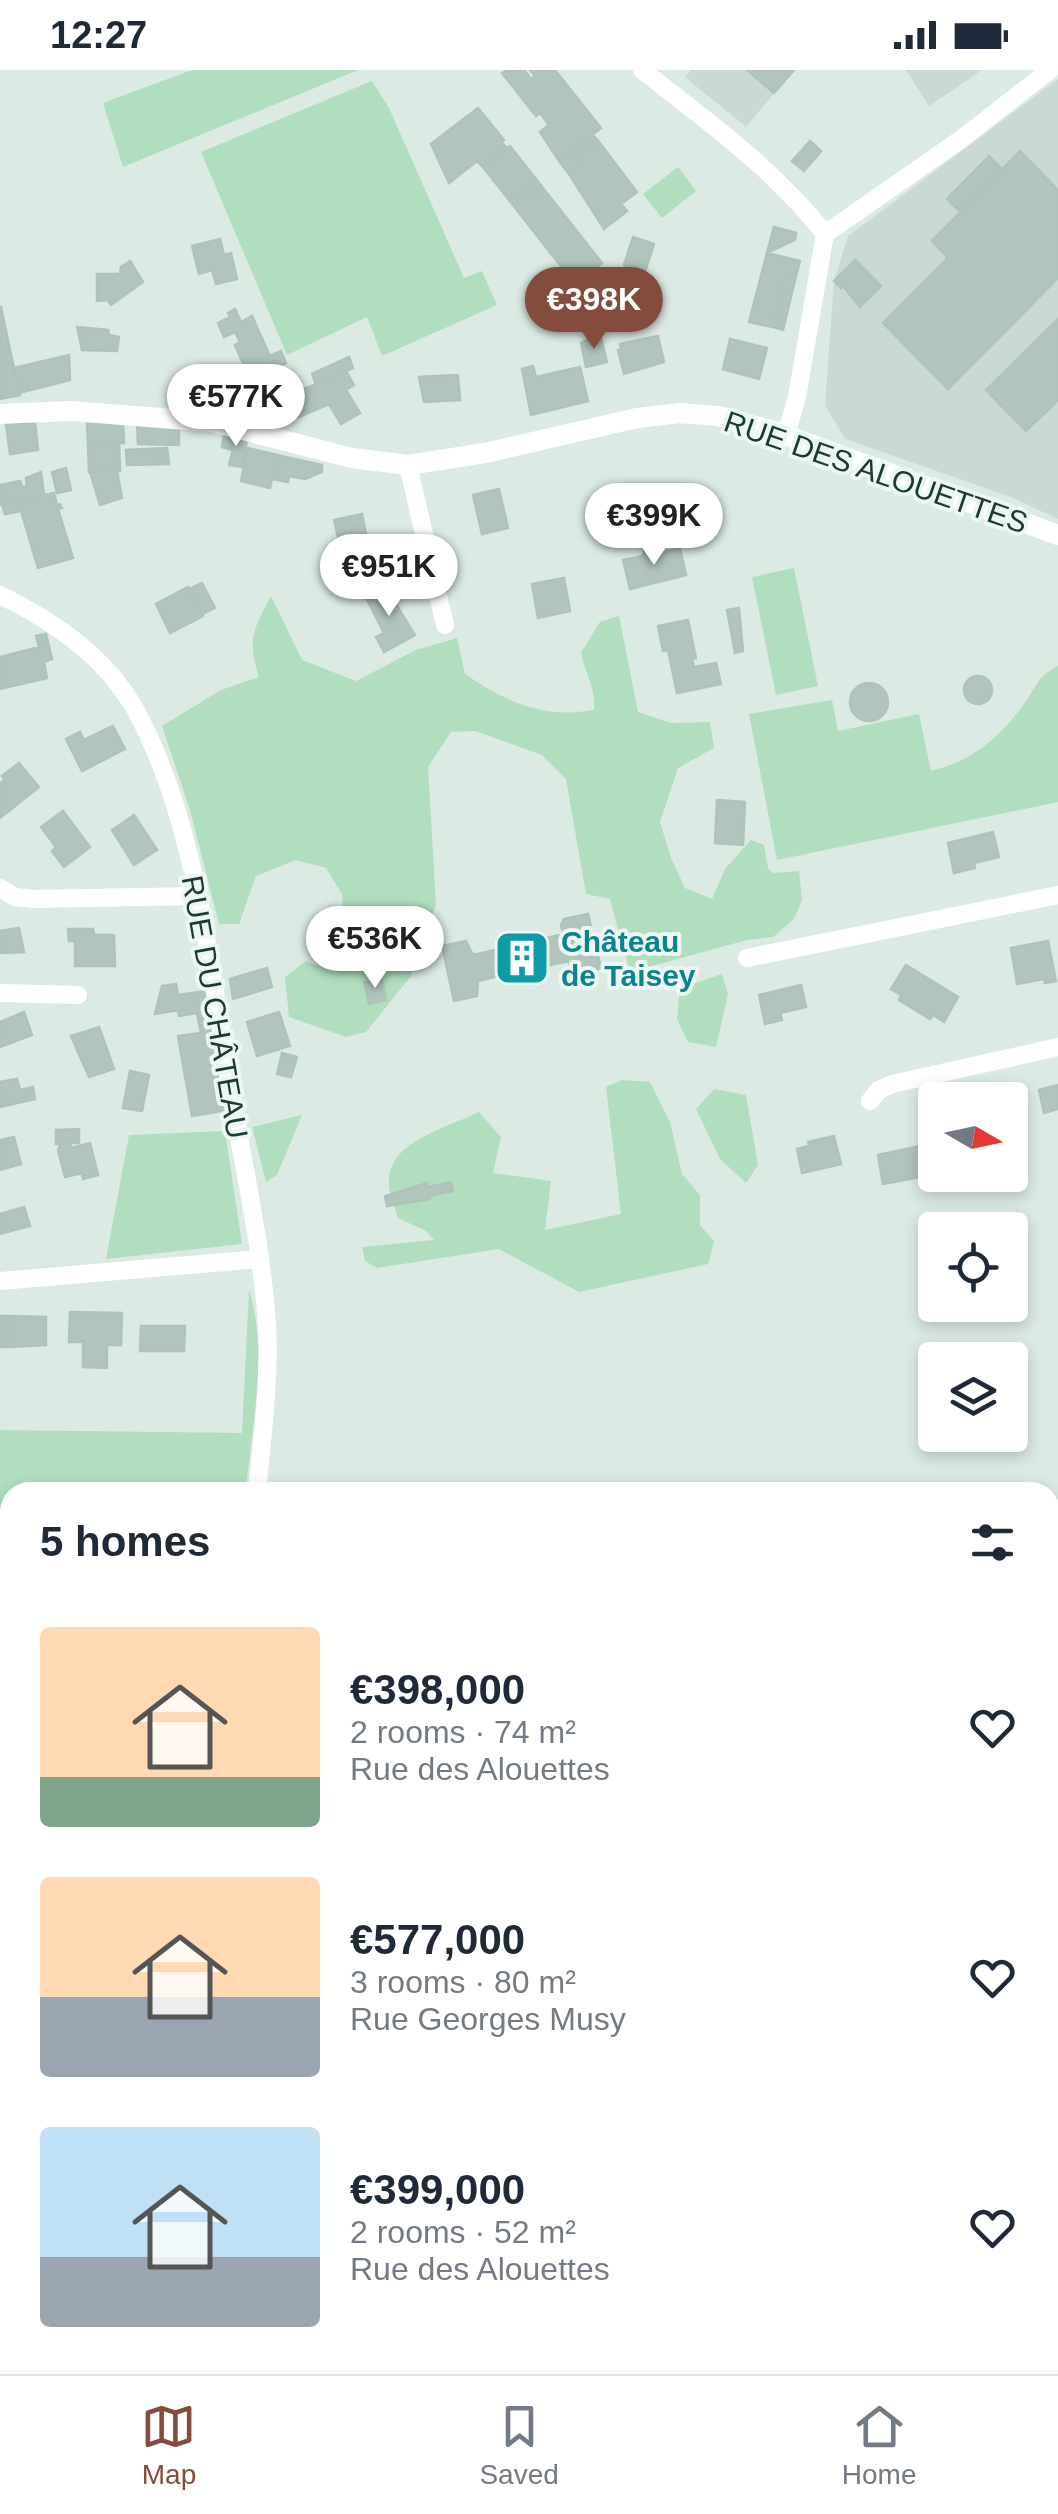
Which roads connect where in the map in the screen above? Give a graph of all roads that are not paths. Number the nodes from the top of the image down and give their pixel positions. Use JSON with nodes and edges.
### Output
{"nodes":[{"id":1,"x":642,"y":70,"type":"edge"},
{"id":2,"x":1050,"y":70,"type":"edge"},
{"id":3,"x":825,"y":234,"type":"junction"},
{"id":4,"x":0,"y":414,"type":"edge"},
{"id":5,"x":786,"y":435,"type":"junction"},
{"id":6,"x":408,"y":465,"type":"junction"},
{"id":7,"x":1058,"y":535,"type":"edge"},
{"id":8,"x":0,"y":595,"type":"edge"},
{"id":9,"x":445,"y":625,"type":"dead end"},
{"id":10,"x":0,"y":888,"type":"edge"},
{"id":11,"x":1058,"y":895,"type":"edge"},
{"id":12,"x":198,"y":896,"type":"junction"},
{"id":13,"x":747,"y":958,"type":"dead end"},
{"id":14,"x":0,"y":993,"type":"edge"},
{"id":15,"x":78,"y":994,"type":"dead end"},
{"id":16,"x":1058,"y":1047,"type":"edge"},
{"id":17,"x":870,"y":1101,"type":"dead end"},
{"id":18,"x":260,"y":1259,"type":"junction"},
{"id":19,"x":0,"y":1281,"type":"edge"},
{"id":20,"x":258,"y":1482,"type":"edge"}],
"edges":[{"from":1,"to":3,"type":"street"},
{"from":2,"to":3,"type":"street"},
{"from":3,"to":5,"type":"street"},
{"from":4,"to":6,"type":"street","name":"RUE DES ALOUETTES"},
{"from":5,"to":6,"type":"street","name":"RUE DES ALOUETTES"},
{"from":5,"to":7,"type":"street","name":"RUE DES ALOUETTES"},
{"from":6,"to":9,"type":"street"},
{"from":8,"to":12,"type":"street","name":"RUE DU CHÂTEAU"},
{"from":10,"to":12,"type":"street"},
{"from":11,"to":13,"type":"street"},
{"from":12,"to":18,"type":"street","name":"RUE DU CHÂTEAU"},
{"from":14,"to":15,"type":"street"},
{"from":16,"to":17,"type":"street"},
{"from":18,"to":19,"type":"street"},
{"from":18,"to":20,"type":"street","name":"RUE DU CHÂTEAU"}]}
